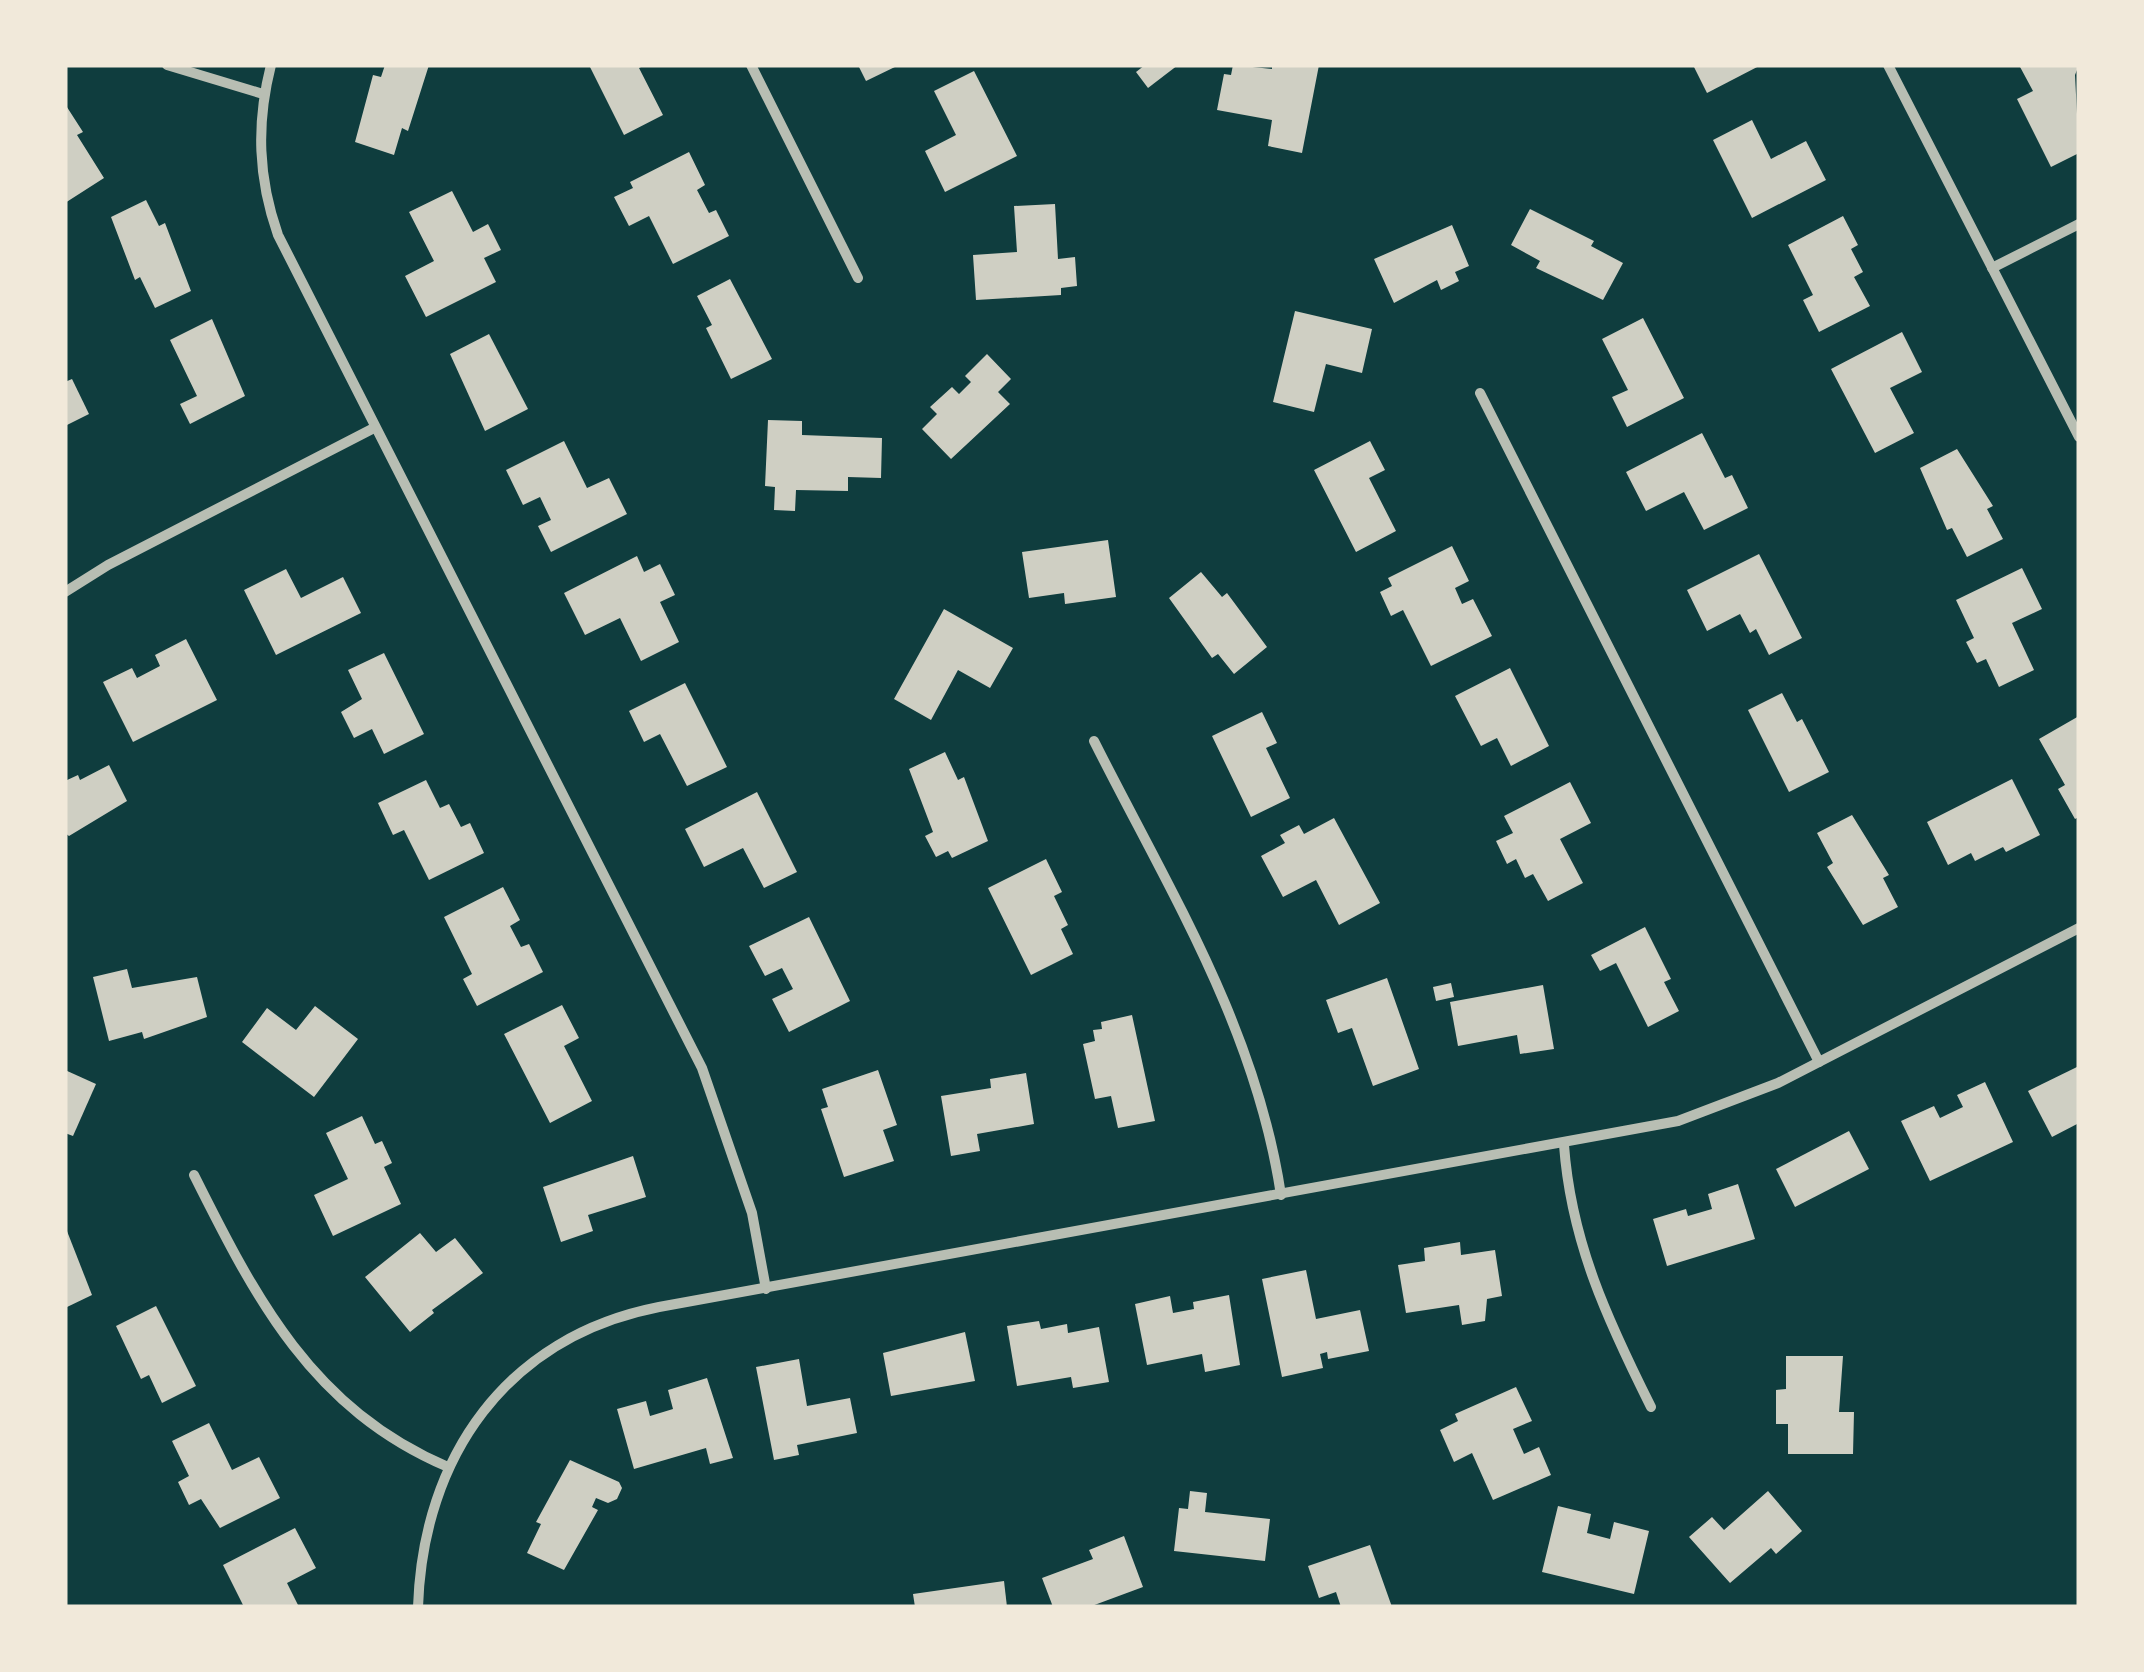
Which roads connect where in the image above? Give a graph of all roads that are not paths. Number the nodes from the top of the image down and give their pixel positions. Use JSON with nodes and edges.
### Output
{"nodes":[{"id":1,"x":167,"y":65,"type":"edge"},
{"id":2,"x":271,"y":65,"type":"edge"},
{"id":3,"x":751,"y":65,"type":"edge"},
{"id":4,"x":1888,"y":65,"type":"edge"},
{"id":5,"x":263,"y":94,"type":"junction"},
{"id":6,"x":2079,"y":224,"type":"edge"},
{"id":7,"x":1992,"y":268,"type":"junction"},
{"id":8,"x":858,"y":278,"type":"dead end"},
{"id":9,"x":1480,"y":394,"type":"dead end"},
{"id":10,"x":374,"y":428,"type":"junction"},
{"id":11,"x":2079,"y":437,"type":"edge"},
{"id":12,"x":65,"y":592,"type":"edge"},
{"id":13,"x":1094,"y":741,"type":"dead end"},
{"id":14,"x":2079,"y":928,"type":"edge"},
{"id":15,"x":1819,"y":1062,"type":"junction"},
{"id":16,"x":1564,"y":1145,"type":"junction"},
{"id":17,"x":194,"y":1175,"type":"dead end"},
{"id":18,"x":1281,"y":1196,"type":"junction"},
{"id":19,"x":766,"y":1288,"type":"junction"},
{"id":20,"x":1651,"y":1407,"type":"dead end"},
{"id":21,"x":448,"y":1467,"type":"junction"},
{"id":22,"x":418,"y":1607,"type":"edge"}],
"edges":[{"from":1,"to":5,"type":"street"},
{"from":2,"to":5,"type":"street"},
{"from":3,"to":8,"type":"street"},
{"from":4,"to":7,"type":"street"},
{"from":5,"to":10,"type":"street"},
{"from":6,"to":7,"type":"street"},
{"from":7,"to":11,"type":"street"},
{"from":9,"to":15,"type":"street"},
{"from":10,"to":12,"type":"street"},
{"from":10,"to":19,"type":"street"},
{"from":13,"to":18,"type":"street"},
{"from":14,"to":15,"type":"street"},
{"from":15,"to":16,"type":"street"},
{"from":16,"to":18,"type":"street"},
{"from":16,"to":20,"type":"street"},
{"from":17,"to":21,"type":"street"},
{"from":18,"to":19,"type":"street"},
{"from":19,"to":21,"type":"street"},
{"from":21,"to":22,"type":"street"}]}
